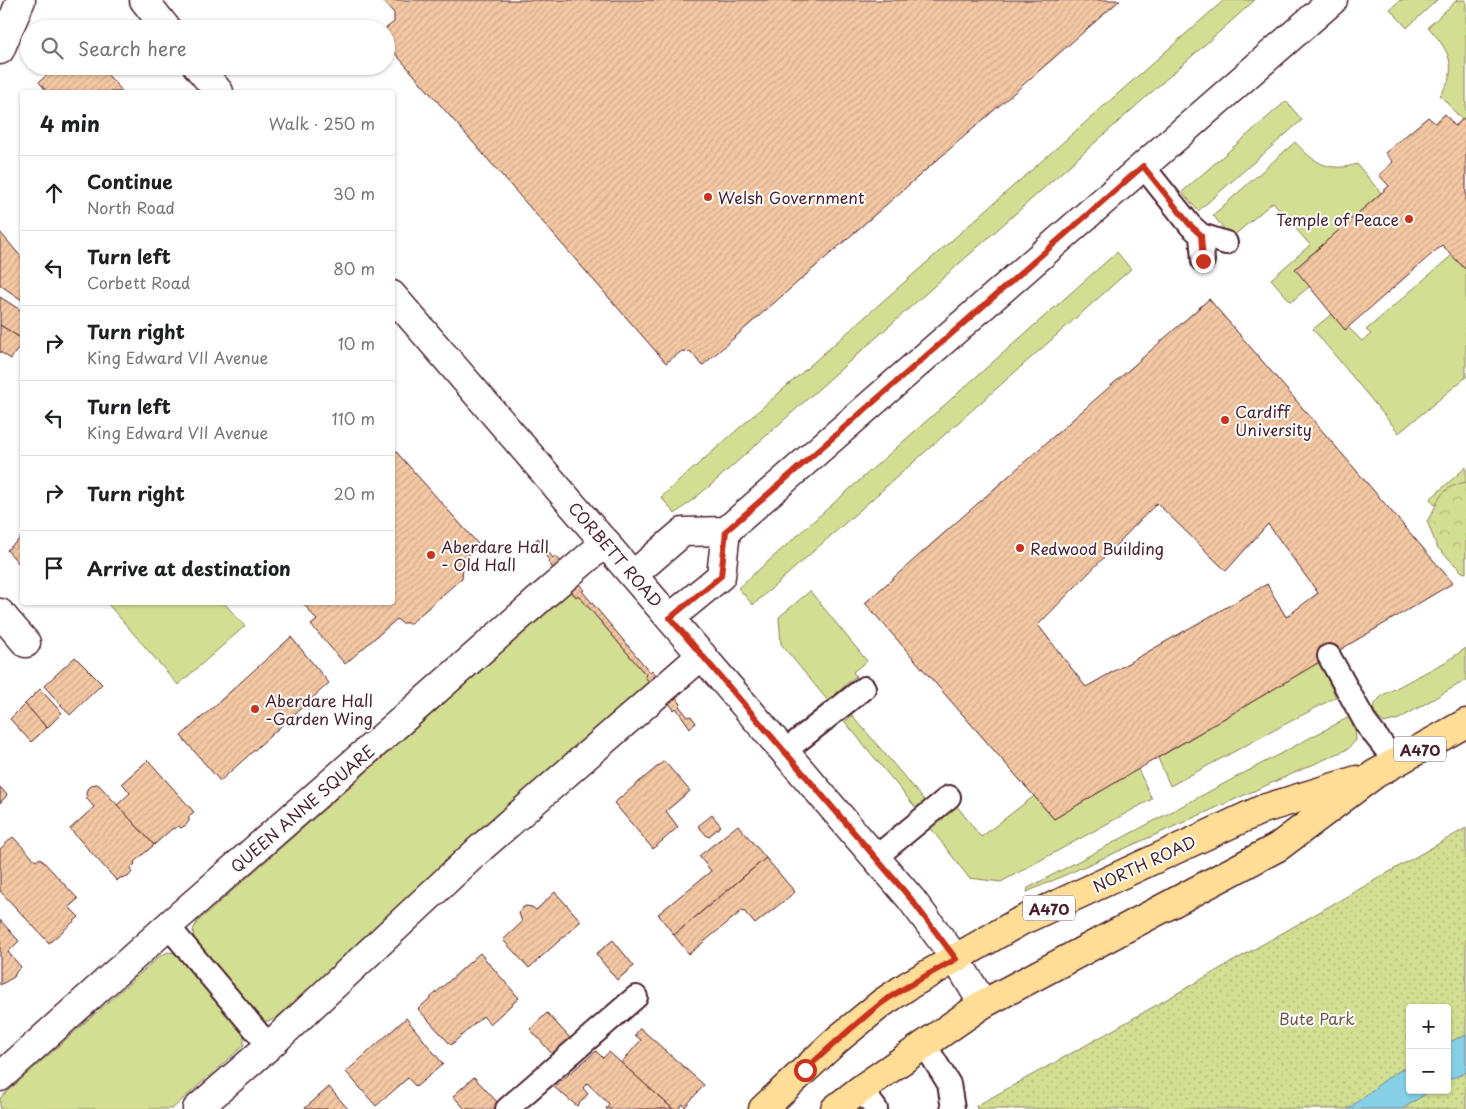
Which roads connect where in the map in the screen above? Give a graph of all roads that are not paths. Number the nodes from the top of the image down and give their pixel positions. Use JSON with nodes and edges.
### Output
{"nodes":[{"id":1,"x":21,"y":0,"type":"edge"},
{"id":2,"x":144,"y":0,"type":"edge"},
{"id":3,"x":1333,"y":0,"type":"edge"},
{"id":4,"x":160,"y":20,"type":"edge"},
{"id":5,"x":0,"y":50,"type":"edge"},
{"id":6,"x":205,"y":75,"type":"edge"},
{"id":7,"x":217,"y":90,"type":"edge"},
{"id":8,"x":1143,"y":166,"type":"junction"},
{"id":9,"x":1201,"y":235,"type":"junction"},
{"id":10,"x":1226,"y":243,"type":"dead end"},
{"id":11,"x":1203,"y":261,"type":"dead end"},
{"id":12,"x":395,"y":298,"type":"edge"},
{"id":13,"x":726,"y":531,"type":"junction"},
{"id":14,"x":606,"y":542,"type":"junction"},
{"id":15,"x":633,"y":575,"type":"junction"},
{"id":16,"x":0,"y":613,"type":"edge"},
{"id":17,"x":670,"y":618,"type":"junction"},
{"id":18,"x":26,"y":643,"type":"dead end"},
{"id":19,"x":702,"y":655,"type":"junction"},
{"id":20,"x":1328,"y":656,"type":"dead end"},
{"id":21,"x":864,"y":688,"type":"dead end"},
{"id":22,"x":1466,"y":723,"type":"edge"},
{"id":23,"x":784,"y":751,"type":"junction"},
{"id":24,"x":1386,"y":768,"type":"junction"},
{"id":25,"x":950,"y":797,"type":"dead end"},
{"id":26,"x":876,"y":856,"type":"junction"},
{"id":27,"x":168,"y":926,"type":"junction"},
{"id":28,"x":956,"y":959,"type":"junction"},
{"id":29,"x":636,"y":997,"type":"dead end"},
{"id":30,"x":984,"y":1004,"type":"junction"},
{"id":31,"x":925,"y":1045,"type":"junction"},
{"id":32,"x":269,"y":1046,"type":"junction"},
{"id":33,"x":0,"y":1077,"type":"edge"},
{"id":34,"x":869,"y":1099,"type":"edge"},
{"id":35,"x":198,"y":1109,"type":"edge"},
{"id":36,"x":507,"y":1109,"type":"edge"},
{"id":37,"x":763,"y":1109,"type":"edge"},
{"id":38,"x":835,"y":1109,"type":"edge"},
{"id":39,"x":953,"y":1109,"type":"edge"}],
"edges":[{"from":1,"to":5,"type":"street"},
{"from":2,"to":4,"type":"street"},
{"from":3,"to":8,"type":"street"},
{"from":6,"to":7,"type":"street"},
{"from":8,"to":9,"type":"lane"},
{"from":8,"to":13,"type":"street"},
{"from":9,"to":10,"type":"lane"},
{"from":9,"to":11,"type":"lane"},
{"from":12,"to":14,"type":"street","name":"CORBETT ROAD"},
{"from":13,"to":15,"type":"street"},
{"from":13,"to":17,"type":"street"},
{"from":14,"to":15,"type":"street","name":"CORBETT ROAD"},
{"from":14,"to":27,"type":"street","name":"QUEEN ANNE SQUARE"},
{"from":15,"to":17,"type":"street","name":"CORBETT ROAD"},
{"from":16,"to":18,"type":"street"},
{"from":17,"to":19,"type":"street","name":"CORBETT ROAD"},
{"from":19,"to":23,"type":"street","name":"CORBETT ROAD"},
{"from":19,"to":32,"type":"street"},
{"from":20,"to":24,"type":"lane"},
{"from":21,"to":23,"type":"lane"},
{"from":22,"to":24,"type":"main road","name":"NORTH ROAD","number":"A470"},
{"from":23,"to":26,"type":"street","name":"CORBETT ROAD"},
{"from":24,"to":28,"type":"main road","name":"NORTH ROAD","number":"A470"},
{"from":24,"to":30,"type":"main road","name":"NORTH ROAD","number":"A470"},
{"from":25,"to":26,"type":"lane"},
{"from":26,"to":28,"type":"street","name":"CORBETT ROAD"},
{"from":27,"to":32,"type":"lane"},
{"from":27,"to":33,"type":"street","name":"QUEEN ANNE SQUARE"},
{"from":28,"to":30,"type":"street","name":"CORBETT ROAD"},
{"from":28,"to":37,"type":"main road","name":"NORTH ROAD","number":"A470"},
{"from":29,"to":36,"type":"lane"},
{"from":30,"to":31,"type":"main road","name":"NORTH ROAD","number":"A470"},
{"from":31,"to":34,"type":"main road","name":"NORTH ROAD","number":"A470"},
{"from":31,"to":39,"type":"lane"},
{"from":32,"to":35,"type":"street"},
{"from":34,"to":38,"type":"main road","name":"NORTH ROAD","number":"A470"}]}
